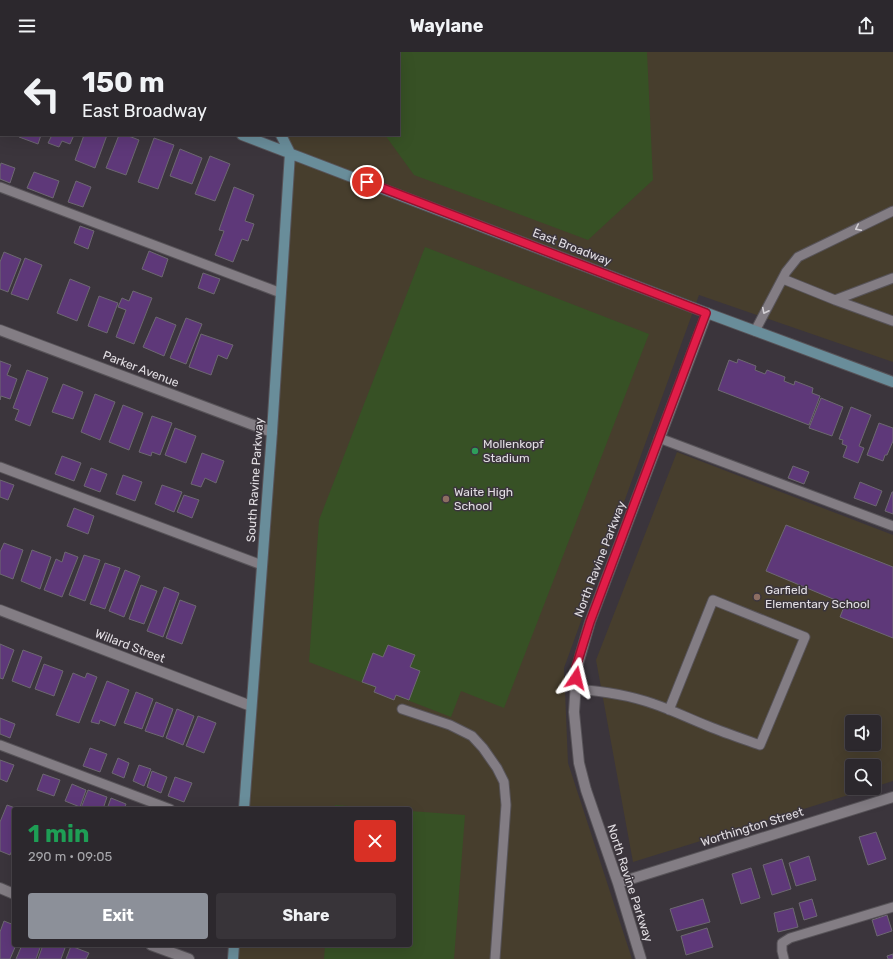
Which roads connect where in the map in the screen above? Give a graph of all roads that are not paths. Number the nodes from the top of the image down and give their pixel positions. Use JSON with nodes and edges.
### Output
{"nodes":[{"id":1,"x":245,"y":136,"type":"edge"},
{"id":2,"x":282,"y":136,"type":"edge"},
{"id":3,"x":290,"y":153,"type":"junction"},
{"id":4,"x":0,"y":187,"type":"edge"},
{"id":5,"x":893,"y":211,"type":"edge"},
{"id":6,"x":783,"y":278,"type":"junction"},
{"id":7,"x":893,"y":278,"type":"edge"},
{"id":8,"x":281,"y":293,"type":"junction"},
{"id":9,"x":835,"y":300,"type":"junction"},
{"id":10,"x":706,"y":313,"type":"junction"},
{"id":11,"x":893,"y":321,"type":"edge"},
{"id":12,"x":0,"y":330,"type":"edge"},
{"id":13,"x":755,"y":331,"type":"junction"},
{"id":14,"x":893,"y":382,"type":"edge"},
{"id":15,"x":272,"y":432,"type":"junction"},
{"id":16,"x":659,"y":438,"type":"junction"},
{"id":17,"x":0,"y":467,"type":"edge"},
{"id":18,"x":893,"y":526,"type":"edge"},
{"id":19,"x":262,"y":565,"type":"junction"},
{"id":20,"x":0,"y":610,"type":"edge"},
{"id":21,"x":575,"y":689,"type":"junction"},
{"id":22,"x":251,"y":706,"type":"junction"},
{"id":23,"x":402,"y":710,"type":"dead end"},
{"id":24,"x":669,"y":710,"type":"junction"},
{"id":25,"x":0,"y":745,"type":"edge"},
{"id":26,"x":893,"y":797,"type":"edge"},
{"id":27,"x":165,"y":807,"type":"edge"},
{"id":28,"x":244,"y":807,"type":"edge"},
{"id":29,"x":618,"y":883,"type":"junction"},
{"id":30,"x":0,"y":888,"type":"edge"},
{"id":31,"x":12,"y":893,"type":"edge"},
{"id":32,"x":893,"y":907,"type":"edge"},
{"id":33,"x":156,"y":947,"type":"edge"},
{"id":34,"x":234,"y":947,"type":"edge"},
{"id":35,"x":188,"y":959,"type":"edge"},
{"id":36,"x":233,"y":959,"type":"edge"},
{"id":37,"x":495,"y":959,"type":"edge"},
{"id":38,"x":641,"y":959,"type":"edge"},
{"id":39,"x":784,"y":959,"type":"edge"}],
"edges":[{"from":1,"to":3,"type":"street","name":"East Broadway"},
{"from":2,"to":3,"type":"street"},
{"from":3,"to":8,"type":"street","name":"South Ravine Parkway"},
{"from":3,"to":10,"type":"street","name":"East Broadway"},
{"from":4,"to":8,"type":"lane"},
{"from":5,"to":6,"type":"lane","one_way":true},
{"from":6,"to":9,"type":"lane"},
{"from":6,"to":13,"type":"lane","one_way":true},
{"from":7,"to":9,"type":"lane"},
{"from":8,"to":15,"type":"street","name":"South Ravine Parkway"},
{"from":9,"to":11,"type":"lane"},
{"from":10,"to":13,"type":"street","name":"East Broadway"},
{"from":10,"to":16,"type":"street","name":"North Ravine Parkway"},
{"from":12,"to":15,"type":"street","name":"Parker Avenue"},
{"from":13,"to":14,"type":"street","name":"East Broadway"},
{"from":15,"to":19,"type":"street","name":"South Ravine Parkway"},
{"from":16,"to":18,"type":"lane"},
{"from":16,"to":21,"type":"street","name":"North Ravine Parkway"},
{"from":17,"to":19,"type":"lane"},
{"from":19,"to":22,"type":"street","name":"South Ravine Parkway"},
{"from":20,"to":22,"type":"street","name":"Willard Street"},
{"from":21,"to":24,"type":"lane"},
{"from":21,"to":29,"type":"street","name":"North Ravine Parkway"},
{"from":22,"to":28,"type":"street","name":"South Ravine Parkway"},
{"from":23,"to":37,"type":"lane"},
{"from":24,"to":24,"type":"lane"},
{"from":25,"to":27,"type":"lane"},
{"from":26,"to":29,"type":"street","name":"Worthington Street"},
{"from":29,"to":38,"type":"street","name":"North Ravine Parkway"},
{"from":30,"to":31,"type":"street"},
{"from":32,"to":39,"type":"lane"},
{"from":33,"to":35,"type":"street"},
{"from":34,"to":36,"type":"street"}]}
